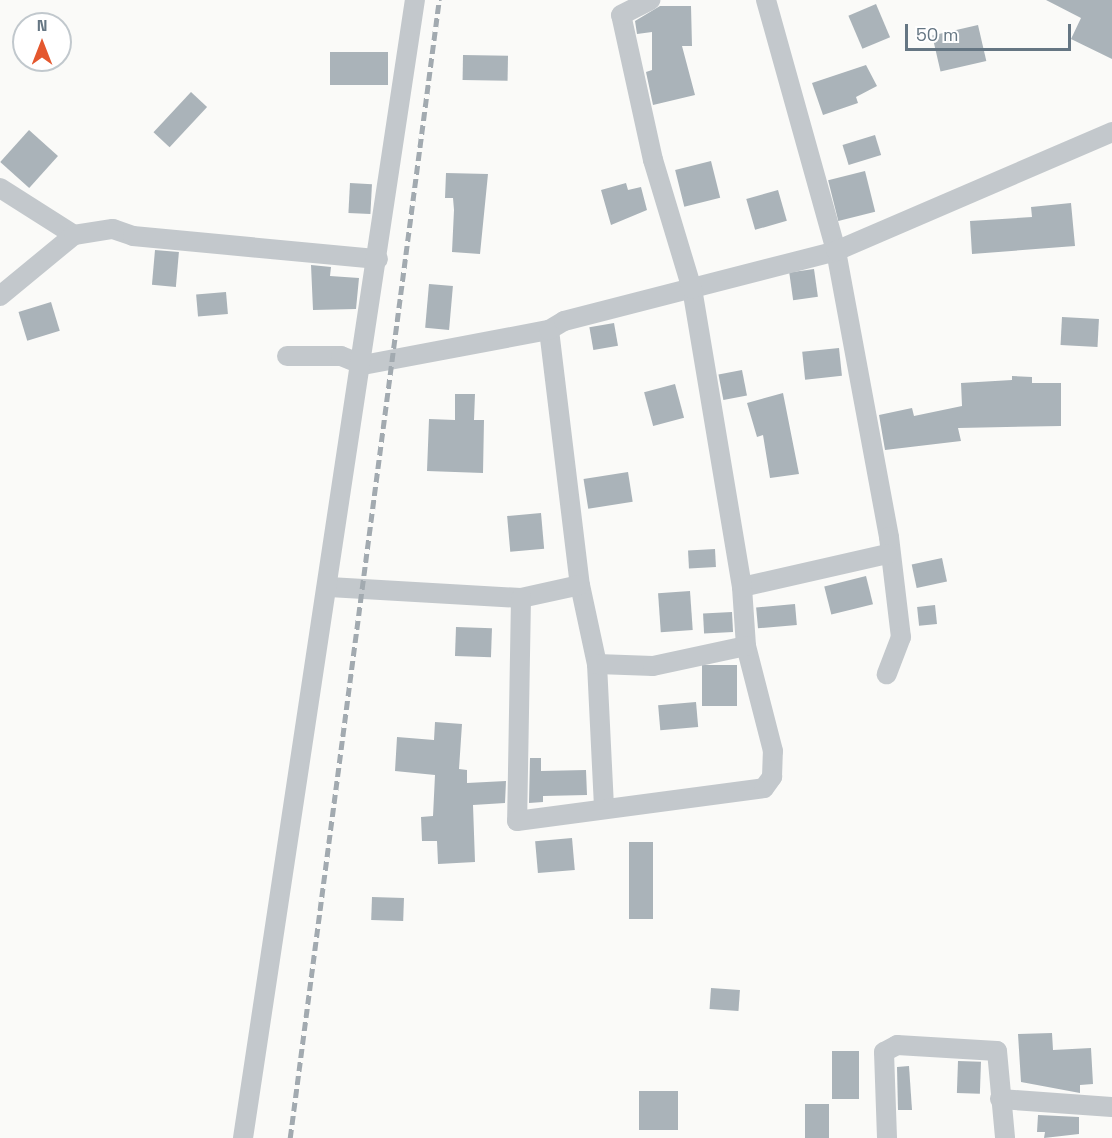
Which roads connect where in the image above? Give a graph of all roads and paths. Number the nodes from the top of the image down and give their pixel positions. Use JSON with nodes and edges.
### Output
{"nodes":[{"id":1,"x":415,"y":0,"type":"edge"},
{"id":2,"x":650,"y":0,"type":"edge"},
{"id":3,"x":766,"y":0,"type":"edge"},
{"id":4,"x":1112,"y":132,"type":"edge"},
{"id":5,"x":0,"y":188,"type":"edge"},
{"id":6,"x":74,"y":235,"type":"junction"},
{"id":7,"x":836,"y":251,"type":"junction"},
{"id":8,"x":378,"y":258,"type":"junction"},
{"id":9,"x":692,"y":290,"type":"junction"},
{"id":10,"x":0,"y":296,"type":"edge"},
{"id":11,"x":549,"y":330,"type":"junction"},
{"id":12,"x":287,"y":356,"type":"dead end"},
{"id":13,"x":363,"y":365,"type":"junction"},
{"id":14,"x":886,"y":554,"type":"junction"},
{"id":15,"x":580,"y":585,"type":"junction"},
{"id":16,"x":329,"y":587,"type":"junction"},
{"id":17,"x":742,"y":587,"type":"junction"},
{"id":18,"x":521,"y":598,"type":"junction"},
{"id":19,"x":746,"y":646,"type":"junction"},
{"id":20,"x":597,"y":664,"type":"junction"},
{"id":21,"x":886,"y":674,"type":"dead end"},
{"id":22,"x":604,"y":808,"type":"junction"},
{"id":23,"x":1000,"y":1099,"type":"junction"},
{"id":24,"x":1112,"y":1107,"type":"edge"},
{"id":25,"x":243,"y":1138,"type":"edge"},
{"id":26,"x":887,"y":1138,"type":"edge"},
{"id":27,"x":1005,"y":1138,"type":"edge"}],
"edges":[{"from":1,"to":8,"type":"street"},
{"from":2,"to":9,"type":"street"},
{"from":3,"to":7,"type":"street"},
{"from":4,"to":7,"type":"street"},
{"from":5,"to":6,"type":"street"},
{"from":6,"to":8,"type":"street"},
{"from":6,"to":10,"type":"street"},
{"from":7,"to":9,"type":"street"},
{"from":7,"to":14,"type":"street"},
{"from":8,"to":13,"type":"street"},
{"from":9,"to":11,"type":"street"},
{"from":9,"to":17,"type":"street"},
{"from":11,"to":13,"type":"street"},
{"from":11,"to":15,"type":"street"},
{"from":12,"to":13,"type":"street"},
{"from":13,"to":16,"type":"street"},
{"from":14,"to":17,"type":"street"},
{"from":14,"to":21,"type":"street"},
{"from":15,"to":18,"type":"street"},
{"from":15,"to":20,"type":"street"},
{"from":16,"to":18,"type":"street"},
{"from":16,"to":25,"type":"street"},
{"from":17,"to":19,"type":"street"},
{"from":18,"to":22,"type":"street"},
{"from":19,"to":20,"type":"street"},
{"from":19,"to":22,"type":"street"},
{"from":20,"to":22,"type":"street"},
{"from":23,"to":24,"type":"street"},
{"from":23,"to":26,"type":"street"},
{"from":23,"to":27,"type":"street"}]}
